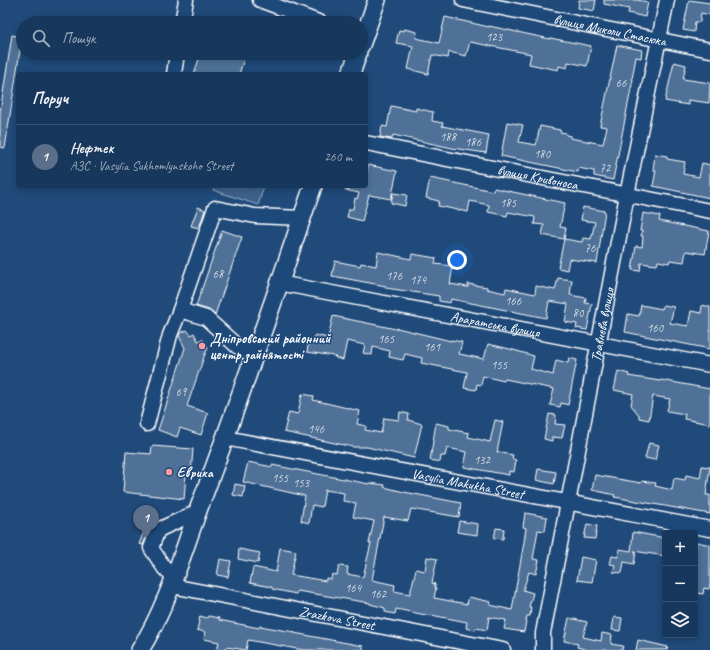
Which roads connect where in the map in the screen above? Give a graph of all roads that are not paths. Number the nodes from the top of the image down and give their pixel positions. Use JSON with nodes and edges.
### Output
{"nodes":[{"id":1,"x":186,"y":0,"type":"edge"},
{"id":2,"x":260,"y":0,"type":"edge"},
{"id":3,"x":377,"y":0,"type":"edge"},
{"id":4,"x":463,"y":0,"type":"edge"},
{"id":5,"x":668,"y":0,"type":"edge"},
{"id":6,"x":518,"y":5,"type":"edge"},
{"id":7,"x":183,"y":16,"type":"edge"},
{"id":8,"x":302,"y":16,"type":"edge"},
{"id":9,"x":368,"y":25,"type":"edge"},
{"id":10,"x":659,"y":40,"type":"junction"},
{"id":11,"x":710,"y":50,"type":"edge"},
{"id":12,"x":176,"y":60,"type":"edge"},
{"id":13,"x":356,"y":60,"type":"edge"},
{"id":14,"x":174,"y":72,"type":"edge"},
{"id":15,"x":352,"y":72,"type":"edge"},
{"id":16,"x":368,"y":143,"type":"edge"},
{"id":17,"x":312,"y":188,"type":"edge"},
{"id":18,"x":627,"y":195,"type":"junction"},
{"id":19,"x":710,"y":211,"type":"edge"},
{"id":20,"x":302,"y":218,"type":"junction"},
{"id":21,"x":279,"y":283,"type":"junction"},
{"id":22,"x":180,"y":310,"type":"junction"},
{"id":23,"x":599,"y":344,"type":"junction"},
{"id":24,"x":254,"y":356,"type":"junction"},
{"id":25,"x":710,"y":366,"type":"edge"},
{"id":26,"x":147,"y":424,"type":"dead end"},
{"id":27,"x":225,"y":438,"type":"junction"},
{"id":28,"x":569,"y":502,"type":"junction"},
{"id":29,"x":197,"y":512,"type":"junction"},
{"id":30,"x":710,"y":529,"type":"edge"},
{"id":31,"x":173,"y":581,"type":"junction"},
{"id":32,"x":140,"y":650,"type":"edge"},
{"id":33,"x":503,"y":650,"type":"edge"},
{"id":34,"x":542,"y":650,"type":"edge"}],
"edges":[{"from":1,"to":7,"type":"street"},
{"from":2,"to":8,"type":"street"},
{"from":3,"to":9,"type":"main road"},
{"from":4,"to":6,"type":"street","name":"вулиця Миколи Стасюка"},
{"from":5,"to":10,"type":"street","name":"Травнева вулиця"},
{"from":6,"to":10,"type":"street","name":"вулиця Миколи Стасюка"},
{"from":10,"to":11,"type":"street","name":"вулиця Миколи Стасюка"},
{"from":10,"to":18,"type":"street","name":"Травнева вулиця"},
{"from":12,"to":14,"type":"street"},
{"from":13,"to":15,"type":"main road"},
{"from":16,"to":18,"type":"street","name":"вулиця Кривоноса"},
{"from":17,"to":20,"type":"main road"},
{"from":18,"to":19,"type":"street","name":"вулиця Кривоноса"},
{"from":18,"to":23,"type":"street","name":"Травнева вулиця"},
{"from":20,"to":21,"type":"main road"},
{"from":20,"to":22,"type":"street"},
{"from":21,"to":23,"type":"street","name":"Араратська вулиця"},
{"from":21,"to":24,"type":"main road"},
{"from":22,"to":24,"type":"street"},
{"from":22,"to":26,"type":"street"},
{"from":23,"to":25,"type":"street","name":"Араратська вулиця"},
{"from":23,"to":28,"type":"street","name":"Травнева вулиця"},
{"from":24,"to":27,"type":"main road"},
{"from":27,"to":28,"type":"street","name":"Vasylia Makukha Street"},
{"from":27,"to":29,"type":"main road"},
{"from":28,"to":30,"type":"street","name":"Vasylia Makukha Street"},
{"from":28,"to":34,"type":"street","name":"Травнева вулиця"},
{"from":29,"to":31,"type":"main road"},
{"from":29,"to":31,"type":"street"},
{"from":31,"to":32,"type":"main road"},
{"from":31,"to":33,"type":"street","name":"Zrazkova Street"}]}
